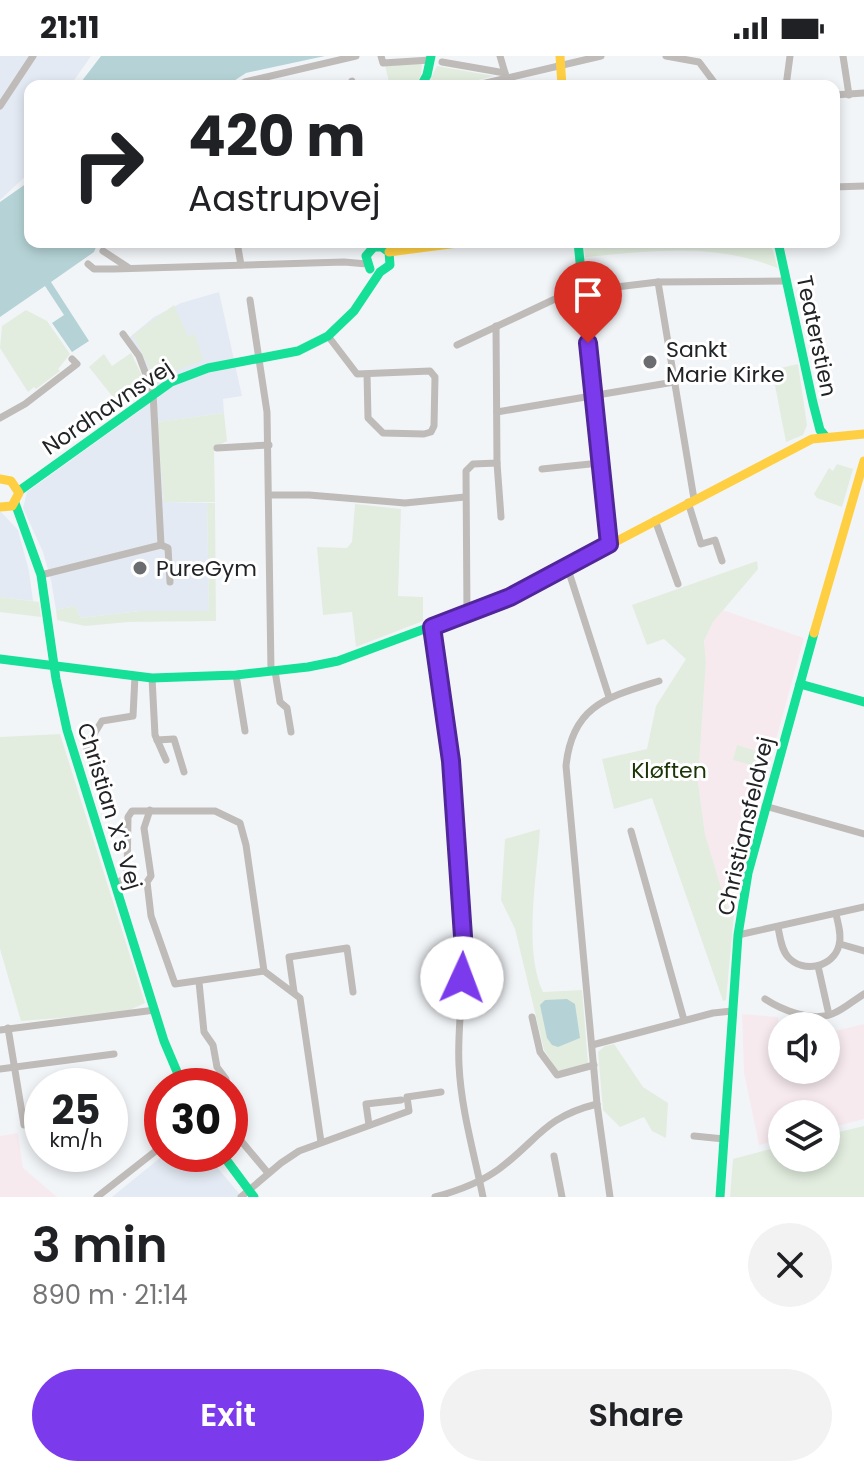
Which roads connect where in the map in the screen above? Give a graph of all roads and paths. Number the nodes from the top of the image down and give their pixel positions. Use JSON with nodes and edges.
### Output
{"nodes":[{"id":1,"x":33,"y":56,"type":"edge"},
{"id":2,"x":356,"y":56,"type":"edge"},
{"id":3,"x":381,"y":56,"type":"edge"},
{"id":4,"x":500,"y":56,"type":"edge"},
{"id":5,"x":601,"y":56,"type":"edge"},
{"id":6,"x":666,"y":56,"type":"edge"},
{"id":7,"x":790,"y":56,"type":"edge"},
{"id":8,"x":843,"y":56,"type":"edge"},
{"id":9,"x":431,"y":58,"type":"edge"},
{"id":10,"x":679,"y":58,"type":"edge"},
{"id":11,"x":560,"y":60,"type":"edge"},
{"id":12,"x":442,"y":62,"type":"dead end"},
{"id":13,"x":506,"y":76,"type":"junction"},
{"id":14,"x":254,"y":80,"type":"edge"},
{"id":15,"x":423,"y":80,"type":"edge"},
{"id":16,"x":493,"y":80,"type":"edge"},
{"id":17,"x":562,"y":80,"type":"edge"},
{"id":18,"x":712,"y":80,"type":"edge"},
{"id":19,"x":787,"y":80,"type":"edge"},
{"id":20,"x":864,"y":93,"type":"edge"},
{"id":21,"x":840,"y":95,"type":"edge"},
{"id":22,"x":849,"y":95,"type":"junction"},
{"id":23,"x":0,"y":106,"type":"edge"},
{"id":24,"x":864,"y":186,"type":"edge"},
{"id":25,"x":840,"y":187,"type":"edge"},
{"id":26,"x":238,"y":248,"type":"edge"},
{"id":27,"x":429,"y":248,"type":"edge"},
{"id":28,"x":579,"y":248,"type":"edge"},
{"id":29,"x":779,"y":248,"type":"edge"},
{"id":30,"x":384,"y":249,"type":"edge"},
{"id":31,"x":103,"y":251,"type":"dead end"},
{"id":32,"x":88,"y":264,"type":"dead end"},
{"id":33,"x":241,"y":265,"type":"junction"},
{"id":34,"x":371,"y":265,"type":"junction"},
{"id":35,"x":129,"y":268,"type":"junction"},
{"id":36,"x":787,"y":281,"type":"junction"},
{"id":37,"x":658,"y":282,"type":"junction"},
{"id":38,"x":583,"y":291,"type":"junction"},
{"id":39,"x":250,"y":300,"type":"dead end"},
{"id":40,"x":496,"y":326,"type":"junction"},
{"id":41,"x":123,"y":334,"type":"dead end"},
{"id":42,"x":328,"y":336,"type":"junction"},
{"id":43,"x":457,"y":345,"type":"dead end"},
{"id":44,"x":72,"y":359,"type":"dead end"},
{"id":45,"x":260,"y":360,"type":"junction"},
{"id":46,"x":367,"y":374,"type":"junction"},
{"id":47,"x":674,"y":382,"type":"junction"},
{"id":48,"x":153,"y":393,"type":"junction"},
{"id":49,"x":594,"y":396,"type":"junction"},
{"id":50,"x":497,"y":412,"type":"junction"},
{"id":51,"x":0,"y":418,"type":"edge"},
{"id":52,"x":864,"y":434,"type":"edge"},
{"id":53,"x":825,"y":436,"type":"junction"},
{"id":54,"x":269,"y":445,"type":"junction"},
{"id":55,"x":217,"y":448,"type":"dead end"},
{"id":56,"x":864,"y":461,"type":"edge"},
{"id":57,"x":497,"y":463,"type":"junction"},
{"id":58,"x":600,"y":463,"type":"junction"},
{"id":59,"x":542,"y":469,"type":"dead end"},
{"id":60,"x":0,"y":479,"type":"edge"},
{"id":61,"x":17,"y":487,"type":"junction"},
{"id":62,"x":269,"y":495,"type":"junction"},
{"id":63,"x":465,"y":497,"type":"junction"},
{"id":64,"x":691,"y":501,"type":"junction"},
{"id":65,"x":8,"y":506,"type":"edge"},
{"id":66,"x":501,"y":517,"type":"dead end"},
{"id":67,"x":655,"y":520,"type":"junction"},
{"id":68,"x":609,"y":544,"type":"junction"},
{"id":69,"x":161,"y":545,"type":"junction"},
{"id":70,"x":722,"y":561,"type":"dead end"},
{"id":71,"x":567,"y":566,"type":"junction"},
{"id":72,"x":41,"y":575,"type":"junction"},
{"id":73,"x":170,"y":582,"type":"dead end"},
{"id":74,"x":678,"y":584,"type":"dead end"},
{"id":75,"x":467,"y":614,"type":"junction"},
{"id":76,"x":432,"y":627,"type":"junction"},
{"id":77,"x":0,"y":659,"type":"edge"},
{"id":78,"x":55,"y":666,"type":"junction"},
{"id":79,"x":273,"y":671,"type":"junction"},
{"id":80,"x":236,"y":675,"type":"junction"},
{"id":81,"x":135,"y":676,"type":"junction"},
{"id":82,"x":152,"y":678,"type":"junction"},
{"id":83,"x":659,"y":681,"type":"dead end"},
{"id":84,"x":800,"y":684,"type":"junction"},
{"id":85,"x":609,"y":697,"type":"junction"},
{"id":86,"x":864,"y":702,"type":"edge"},
{"id":87,"x":245,"y":731,"type":"dead end"},
{"id":88,"x":291,"y":732,"type":"dead end"},
{"id":89,"x":157,"y":740,"type":"junction"},
{"id":90,"x":166,"y":760,"type":"dead end"},
{"id":91,"x":184,"y":772,"type":"dead end"},
{"id":92,"x":99,"y":785,"type":"dead end"},
{"id":93,"x":765,"y":806,"type":"junction"},
{"id":94,"x":150,"y":810,"type":"junction"},
{"id":95,"x":631,"y":831,"type":"dead end"},
{"id":96,"x":864,"y":834,"type":"edge"},
{"id":97,"x":115,"y":884,"type":"junction"},
{"id":98,"x":864,"y":907,"type":"edge"},
{"id":99,"x":836,"y":914,"type":"junction"},
{"id":100,"x":778,"y":927,"type":"junction"},
{"id":101,"x":738,"y":935,"type":"junction"},
{"id":102,"x":840,"y":944,"type":"junction"},
{"id":103,"x":864,"y":951,"type":"edge"},
{"id":104,"x":818,"y":966,"type":"junction"},
{"id":105,"x":264,"y":971,"type":"junction"},
{"id":106,"x":199,"y":982,"type":"junction"},
{"id":107,"x":294,"y":992,"type":"junction"},
{"id":108,"x":353,"y":992,"type":"dead end"},
{"id":109,"x":864,"y":994,"type":"edge"},
{"id":110,"x":765,"y":999,"type":"dead end"},
{"id":111,"x":155,"y":1010,"type":"junction"},
{"id":112,"x":732,"y":1011,"type":"junction"},
{"id":113,"x":797,"y":1012,"type":"edge"},
{"id":114,"x":828,"y":1012,"type":"edge"},
{"id":115,"x":834,"y":1012,"type":"edge"},
{"id":116,"x":532,"y":1017,"type":"dead end"},
{"id":117,"x":684,"y":1020,"type":"junction"},
{"id":118,"x":4,"y":1029,"type":"edge"},
{"id":119,"x":592,"y":1045,"type":"junction"},
{"id":120,"x":114,"y":1054,"type":"dead end"},
{"id":121,"x":594,"y":1065,"type":"junction"},
{"id":122,"x":14,"y":1067,"type":"junction"},
{"id":123,"x":175,"y":1068,"type":"edge"},
{"id":124,"x":218,"y":1068,"type":"edge"},
{"id":125,"x":0,"y":1069,"type":"edge"},
{"id":126,"x":441,"y":1092,"type":"dead end"},
{"id":127,"x":401,"y":1100,"type":"dead end"},
{"id":128,"x":597,"y":1104,"type":"junction"},
{"id":129,"x":24,"y":1125,"type":"edge"},
{"id":130,"x":369,"y":1125,"type":"junction"},
{"id":131,"x":694,"y":1136,"type":"dead end"},
{"id":132,"x":724,"y":1139,"type":"junction"},
{"id":133,"x":321,"y":1142,"type":"junction"},
{"id":134,"x":248,"y":1149,"type":"edge"},
{"id":135,"x":554,"y":1156,"type":"dead end"},
{"id":136,"x":144,"y":1160,"type":"edge"},
{"id":137,"x":233,"y":1172,"type":"edge"},
{"id":138,"x":268,"y":1173,"type":"junction"},
{"id":139,"x":479,"y":1181,"type":"junction"},
{"id":140,"x":248,"y":1195,"type":"edge"},
{"id":141,"x":97,"y":1197,"type":"edge"},
{"id":142,"x":435,"y":1197,"type":"edge"},
{"id":143,"x":483,"y":1197,"type":"edge"},
{"id":144,"x":562,"y":1197,"type":"edge"},
{"id":145,"x":610,"y":1197,"type":"edge"},
{"id":146,"x":720,"y":1197,"type":"edge"}],
"edges":[{"from":1,"to":23,"type":"street"},
{"from":2,"to":14,"type":"street"},
{"from":3,"to":9,"type":"street"},
{"from":4,"to":13,"type":"street"},
{"from":5,"to":11,"type":"street"},
{"from":6,"to":10,"type":"street"},
{"from":7,"to":19,"type":"street"},
{"from":8,"to":22,"type":"street"},
{"from":9,"to":15,"type":"street"},
{"from":10,"to":18,"type":"street"},
{"from":11,"to":13,"type":"street"},
{"from":11,"to":17,"type":"street"},
{"from":12,"to":13,"type":"street"},
{"from":13,"to":16,"type":"street"},
{"from":20,"to":22,"type":"street"},
{"from":21,"to":22,"type":"street"},
{"from":24,"to":25,"type":"street"},
{"from":26,"to":33,"type":"street"},
{"from":27,"to":30,"type":"street"},
{"from":28,"to":38,"type":"street"},
{"from":29,"to":36,"type":"street","name":"Teaterstien"},
{"from":30,"to":34,"type":"street"},
{"from":30,"to":34,"type":"street"},
{"from":31,"to":35,"type":"street"},
{"from":32,"to":35,"type":"street"},
{"from":33,"to":34,"type":"street"},
{"from":33,"to":35,"type":"street"},
{"from":34,"to":42,"type":"street","name":"Nordhavnsvej"},
{"from":36,"to":37,"type":"street"},
{"from":36,"to":53,"type":"street","name":"Teaterstien"},
{"from":37,"to":38,"type":"street"},
{"from":37,"to":47,"type":"street"},
{"from":38,"to":40,"type":"street"},
{"from":38,"to":49,"type":"street"},
{"from":39,"to":45,"type":"street"},
{"from":40,"to":43,"type":"street"},
{"from":40,"to":50,"type":"street"},
{"from":41,"to":48,"type":"street"},
{"from":42,"to":45,"type":"street","name":"Nordhavnsvej"},
{"from":42,"to":46,"type":"street"},
{"from":44,"to":51,"type":"street"},
{"from":45,"to":48,"type":"street","name":"Nordhavnsvej"},
{"from":45,"to":54,"type":"street"},
{"from":46,"to":46,"type":"street"},
{"from":47,"to":49,"type":"street"},
{"from":47,"to":64,"type":"street"},
{"from":48,"to":61,"type":"street","name":"Nordhavnsvej"},
{"from":48,"to":69,"type":"street"},
{"from":49,"to":50,"type":"street"},
{"from":49,"to":58,"type":"street"},
{"from":50,"to":57,"type":"street"},
{"from":52,"to":53,"type":"street"},
{"from":53,"to":64,"type":"street"},
{"from":54,"to":55,"type":"street"},
{"from":54,"to":62,"type":"street"},
{"from":56,"to":84,"type":"street","name":"Christiansfeldvej"},
{"from":57,"to":63,"type":"street"},
{"from":57,"to":66,"type":"street"},
{"from":58,"to":59,"type":"street"},
{"from":58,"to":68,"type":"street"},
{"from":60,"to":61,"type":"street"},
{"from":61,"to":65,"type":"street"},
{"from":62,"to":63,"type":"street"},
{"from":62,"to":79,"type":"street"},
{"from":63,"to":75,"type":"street"},
{"from":64,"to":67,"type":"street"},
{"from":64,"to":70,"type":"street"},
{"from":65,"to":72,"type":"street","name":"Christian X's Vej"},
{"from":67,"to":68,"type":"street"},
{"from":67,"to":74,"type":"street"},
{"from":68,"to":71,"type":"street"},
{"from":69,"to":72,"type":"street"},
{"from":69,"to":73,"type":"street"},
{"from":71,"to":75,"type":"street"},
{"from":71,"to":85,"type":"street"},
{"from":72,"to":78,"type":"street","name":"Christian X's Vej"},
{"from":75,"to":76,"type":"street"},
{"from":76,"to":79,"type":"street"},
{"from":76,"to":139,"type":"street"},
{"from":77,"to":78,"type":"street"},
{"from":78,"to":81,"type":"street"},
{"from":78,"to":97,"type":"street","name":"Christian X's Vej"},
{"from":79,"to":80,"type":"street"},
{"from":79,"to":88,"type":"street"},
{"from":80,"to":82,"type":"street"},
{"from":80,"to":87,"type":"street"},
{"from":81,"to":82,"type":"street"},
{"from":81,"to":92,"type":"street"},
{"from":82,"to":89,"type":"street"},
{"from":83,"to":85,"type":"street"},
{"from":84,"to":86,"type":"street"},
{"from":84,"to":93,"type":"street","name":"Christiansfeldvej"},
{"from":85,"to":119,"type":"street"},
{"from":89,"to":90,"type":"street"},
{"from":89,"to":91,"type":"street"},
{"from":93,"to":96,"type":"street"},
{"from":93,"to":101,"type":"street","name":"Christiansfeldvej"},
{"from":94,"to":97,"type":"street"},
{"from":94,"to":105,"type":"street"},
{"from":94,"to":106,"type":"street"},
{"from":95,"to":117,"type":"street"},
{"from":97,"to":111,"type":"street","name":"Christian X's Vej"},
{"from":98,"to":99,"type":"street"},
{"from":99,"to":100,"type":"street"},
{"from":99,"to":102,"type":"street"},
{"from":100,"to":101,"type":"street"},
{"from":100,"to":104,"type":"street"},
{"from":101,"to":112,"type":"street","name":"Christiansfeldvej"},
{"from":102,"to":103,"type":"street"},
{"from":102,"to":104,"type":"street"},
{"from":104,"to":114,"type":"street"},
{"from":105,"to":106,"type":"street"},
{"from":105,"to":107,"type":"street"},
{"from":106,"to":124,"type":"street"},
{"from":107,"to":108,"type":"street"},
{"from":107,"to":133,"type":"street"},
{"from":109,"to":115,"type":"street"},
{"from":110,"to":113,"type":"street"},
{"from":111,"to":118,"type":"street"},
{"from":111,"to":123,"type":"street","name":"Christian X's Vej"},
{"from":112,"to":117,"type":"street"},
{"from":112,"to":132,"type":"street","name":"Christiansfeldvej"},
{"from":116,"to":121,"type":"street"},
{"from":117,"to":119,"type":"street"},
{"from":118,"to":122,"type":"street"},
{"from":119,"to":121,"type":"street"},
{"from":120,"to":122,"type":"street"},
{"from":121,"to":128,"type":"street"},
{"from":122,"to":125,"type":"street"},
{"from":122,"to":129,"type":"street"},
{"from":126,"to":130,"type":"street"},
{"from":127,"to":130,"type":"street"},
{"from":128,"to":139,"type":"street"},
{"from":128,"to":145,"type":"street"},
{"from":130,"to":133,"type":"street"},
{"from":131,"to":132,"type":"street"},
{"from":132,"to":146,"type":"street","name":"Christiansfeldvej"},
{"from":133,"to":138,"type":"street"},
{"from":134,"to":138,"type":"street"},
{"from":135,"to":144,"type":"street"},
{"from":136,"to":141,"type":"street"},
{"from":137,"to":140,"type":"street"},
{"from":138,"to":140,"type":"street"},
{"from":139,"to":142,"type":"street"},
{"from":139,"to":143,"type":"street"}]}
